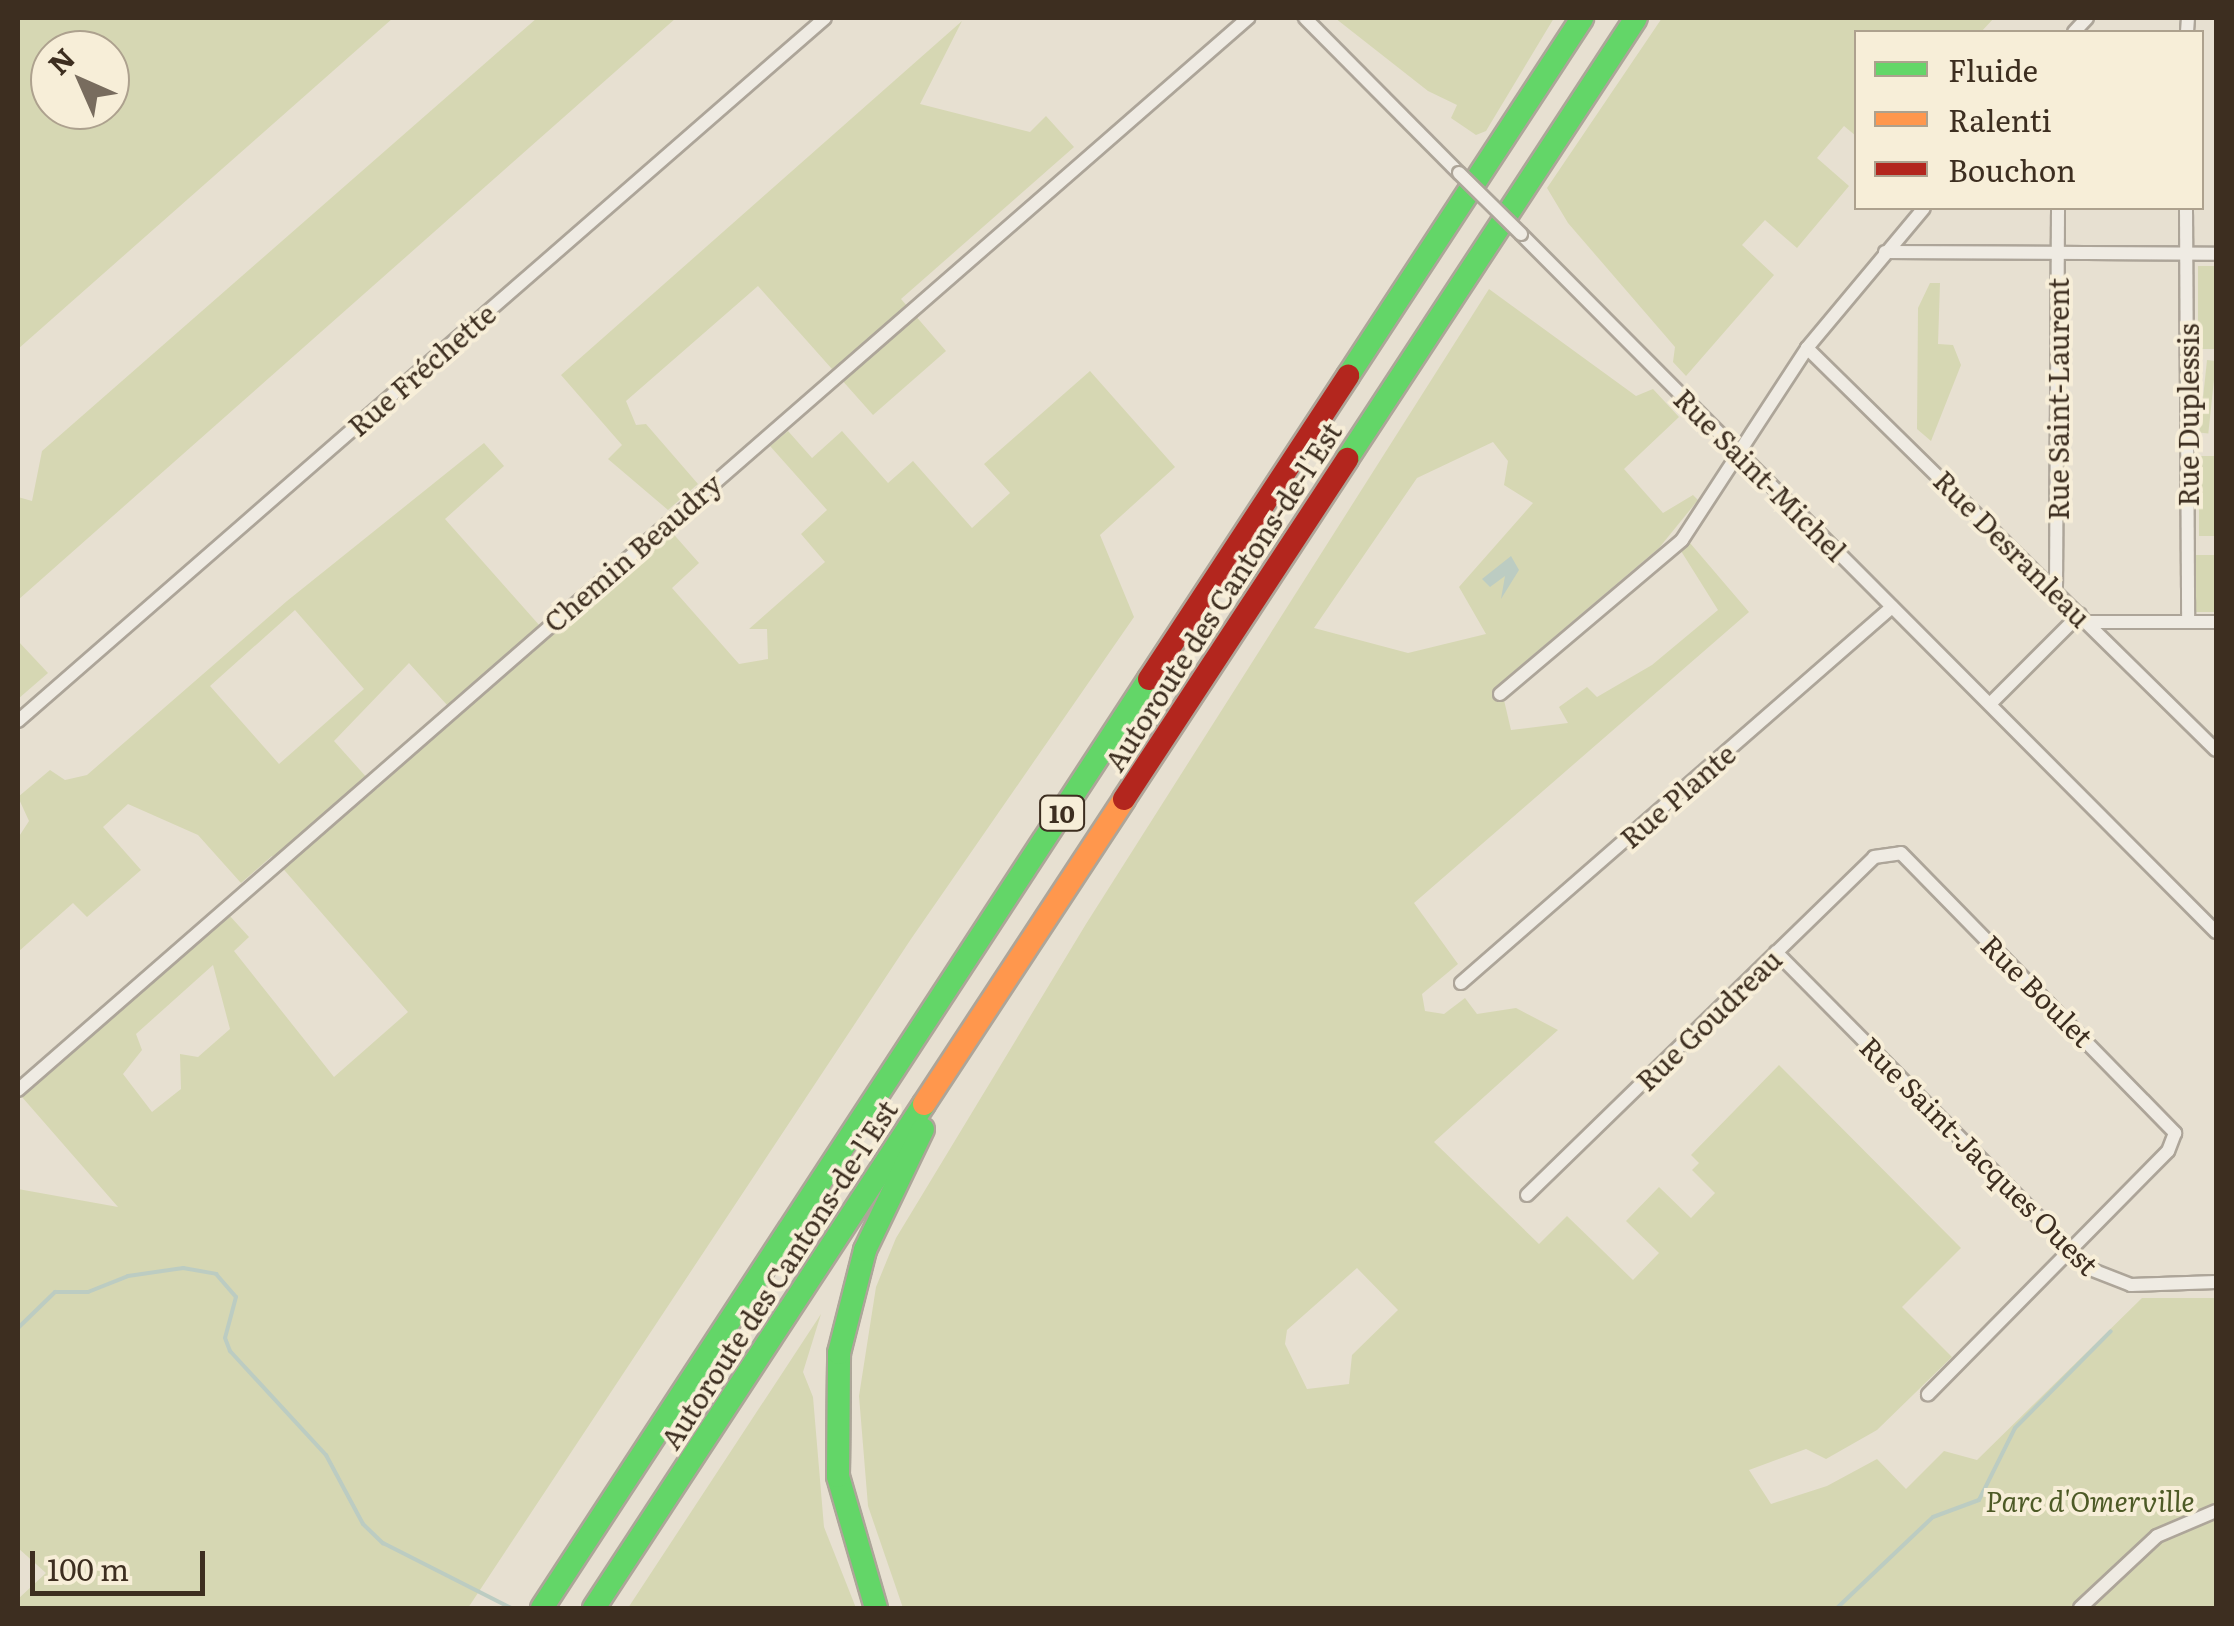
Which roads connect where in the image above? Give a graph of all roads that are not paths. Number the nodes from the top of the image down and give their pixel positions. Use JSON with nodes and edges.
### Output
{"nodes":[{"id":1,"x":824,"y":18,"type":"edge"},
{"id":2,"x":1248,"y":18,"type":"edge"},
{"id":3,"x":1304,"y":18,"type":"edge"},
{"id":4,"x":1582,"y":18,"type":"edge"},
{"id":5,"x":1636,"y":18,"type":"edge"},
{"id":6,"x":1922,"y":210,"type":"edge"},
{"id":7,"x":2058,"y":210,"type":"edge"},
{"id":8,"x":2186,"y":210,"type":"edge"},
{"id":9,"x":1885,"y":252,"type":"junction"},
{"id":10,"x":2186,"y":254,"type":"junction"},
{"id":11,"x":2216,"y":254,"type":"edge"},
{"id":12,"x":2058,"y":255,"type":"junction"},
{"id":13,"x":1807,"y":348,"type":"junction"},
{"id":14,"x":1738,"y":452,"type":"junction"},
{"id":15,"x":2056,"y":590,"type":"junction"},
{"id":16,"x":1892,"y":607,"type":"junction"},
{"id":17,"x":2084,"y":618,"type":"junction"},
{"id":18,"x":2188,"y":622,"type":"junction"},
{"id":19,"x":2216,"y":622,"type":"edge"},
{"id":20,"x":1500,"y":694,"type":"dead end"},
{"id":21,"x":1990,"y":704,"type":"junction"},
{"id":22,"x":18,"y":721,"type":"edge"},
{"id":23,"x":2216,"y":750,"type":"edge"},
{"id":24,"x":1892,"y":850,"type":"joint"},
{"id":25,"x":2216,"y":932,"type":"edge"},
{"id":26,"x":1776,"y":952,"type":"junction"},
{"id":27,"x":1460,"y":984,"type":"dead end"},
{"id":28,"x":956,"y":1058,"type":"junction"},
{"id":29,"x":18,"y":1090,"type":"edge"},
{"id":30,"x":1528,"y":1194,"type":"dead end"},
{"id":31,"x":2071,"y":1252,"type":"junction"},
{"id":32,"x":2216,"y":1282,"type":"edge"},
{"id":33,"x":1928,"y":1394,"type":"dead end"},
{"id":34,"x":2216,"y":1511,"type":"edge"},
{"id":35,"x":542,"y":1608,"type":"edge"},
{"id":36,"x":594,"y":1608,"type":"edge"},
{"id":37,"x":876,"y":1608,"type":"edge"},
{"id":38,"x":2080,"y":1608,"type":"edge"}],
"edges":[{"from":1,"to":22,"type":"street","name":"Rue Fréchette"},
{"from":2,"to":29,"type":"street","name":"Chemin Beaudry"},
{"from":3,"to":14,"type":"street","name":"Rue Saint-Michel","bridge":true},
{"from":4,"to":35,"type":"highway","name":"Autoroute des Cantons-de-l'Est","number":"10"},
{"from":5,"to":28,"type":"highway","name":"Autoroute des Cantons-de-l'Est","number":"10"},
{"from":6,"to":9,"type":"street"},
{"from":7,"to":12,"type":"street","name":"Rue Saint-Laurent"},
{"from":8,"to":10,"type":"street","name":"Rue Duplessis"},
{"from":9,"to":12,"type":"street"},
{"from":9,"to":13,"type":"street"},
{"from":10,"to":11,"type":"street"},
{"from":10,"to":12,"type":"street"},
{"from":10,"to":18,"type":"street","name":"Rue Duplessis"},
{"from":12,"to":15,"type":"street","name":"Rue Saint-Laurent"},
{"from":13,"to":14,"type":"street"},
{"from":13,"to":15,"type":"street","name":"Rue Desranleau"},
{"from":14,"to":16,"type":"street","name":"Rue Saint-Michel"},
{"from":14,"to":20,"type":"street"},
{"from":15,"to":17,"type":"street","name":"Rue Desranleau"},
{"from":16,"to":21,"type":"street","name":"Rue Saint-Michel"},
{"from":16,"to":27,"type":"street","name":"Rue Plante"},
{"from":17,"to":18,"type":"street"},
{"from":17,"to":21,"type":"street"},
{"from":17,"to":23,"type":"street","name":"Rue Desranleau"},
{"from":18,"to":19,"type":"street"},
{"from":21,"to":25,"type":"street","name":"Rue Saint-Michel"},
{"from":24,"to":26,"type":"street","name":"Rue Goudreau"},
{"from":24,"to":31,"type":"street","name":"Rue Boulet"},
{"from":26,"to":30,"type":"street","name":"Rue Goudreau"},
{"from":26,"to":31,"type":"street","name":"Rue Saint-Jacques Ouest"},
{"from":28,"to":36,"type":"highway","name":"Autoroute des Cantons-de-l'Est","number":"10"},
{"from":28,"to":37,"type":"highway"},
{"from":31,"to":32,"type":"street","name":"Rue Saint-Jacques Ouest"},
{"from":31,"to":33,"type":"street"},
{"from":34,"to":38,"type":"street"}]}
